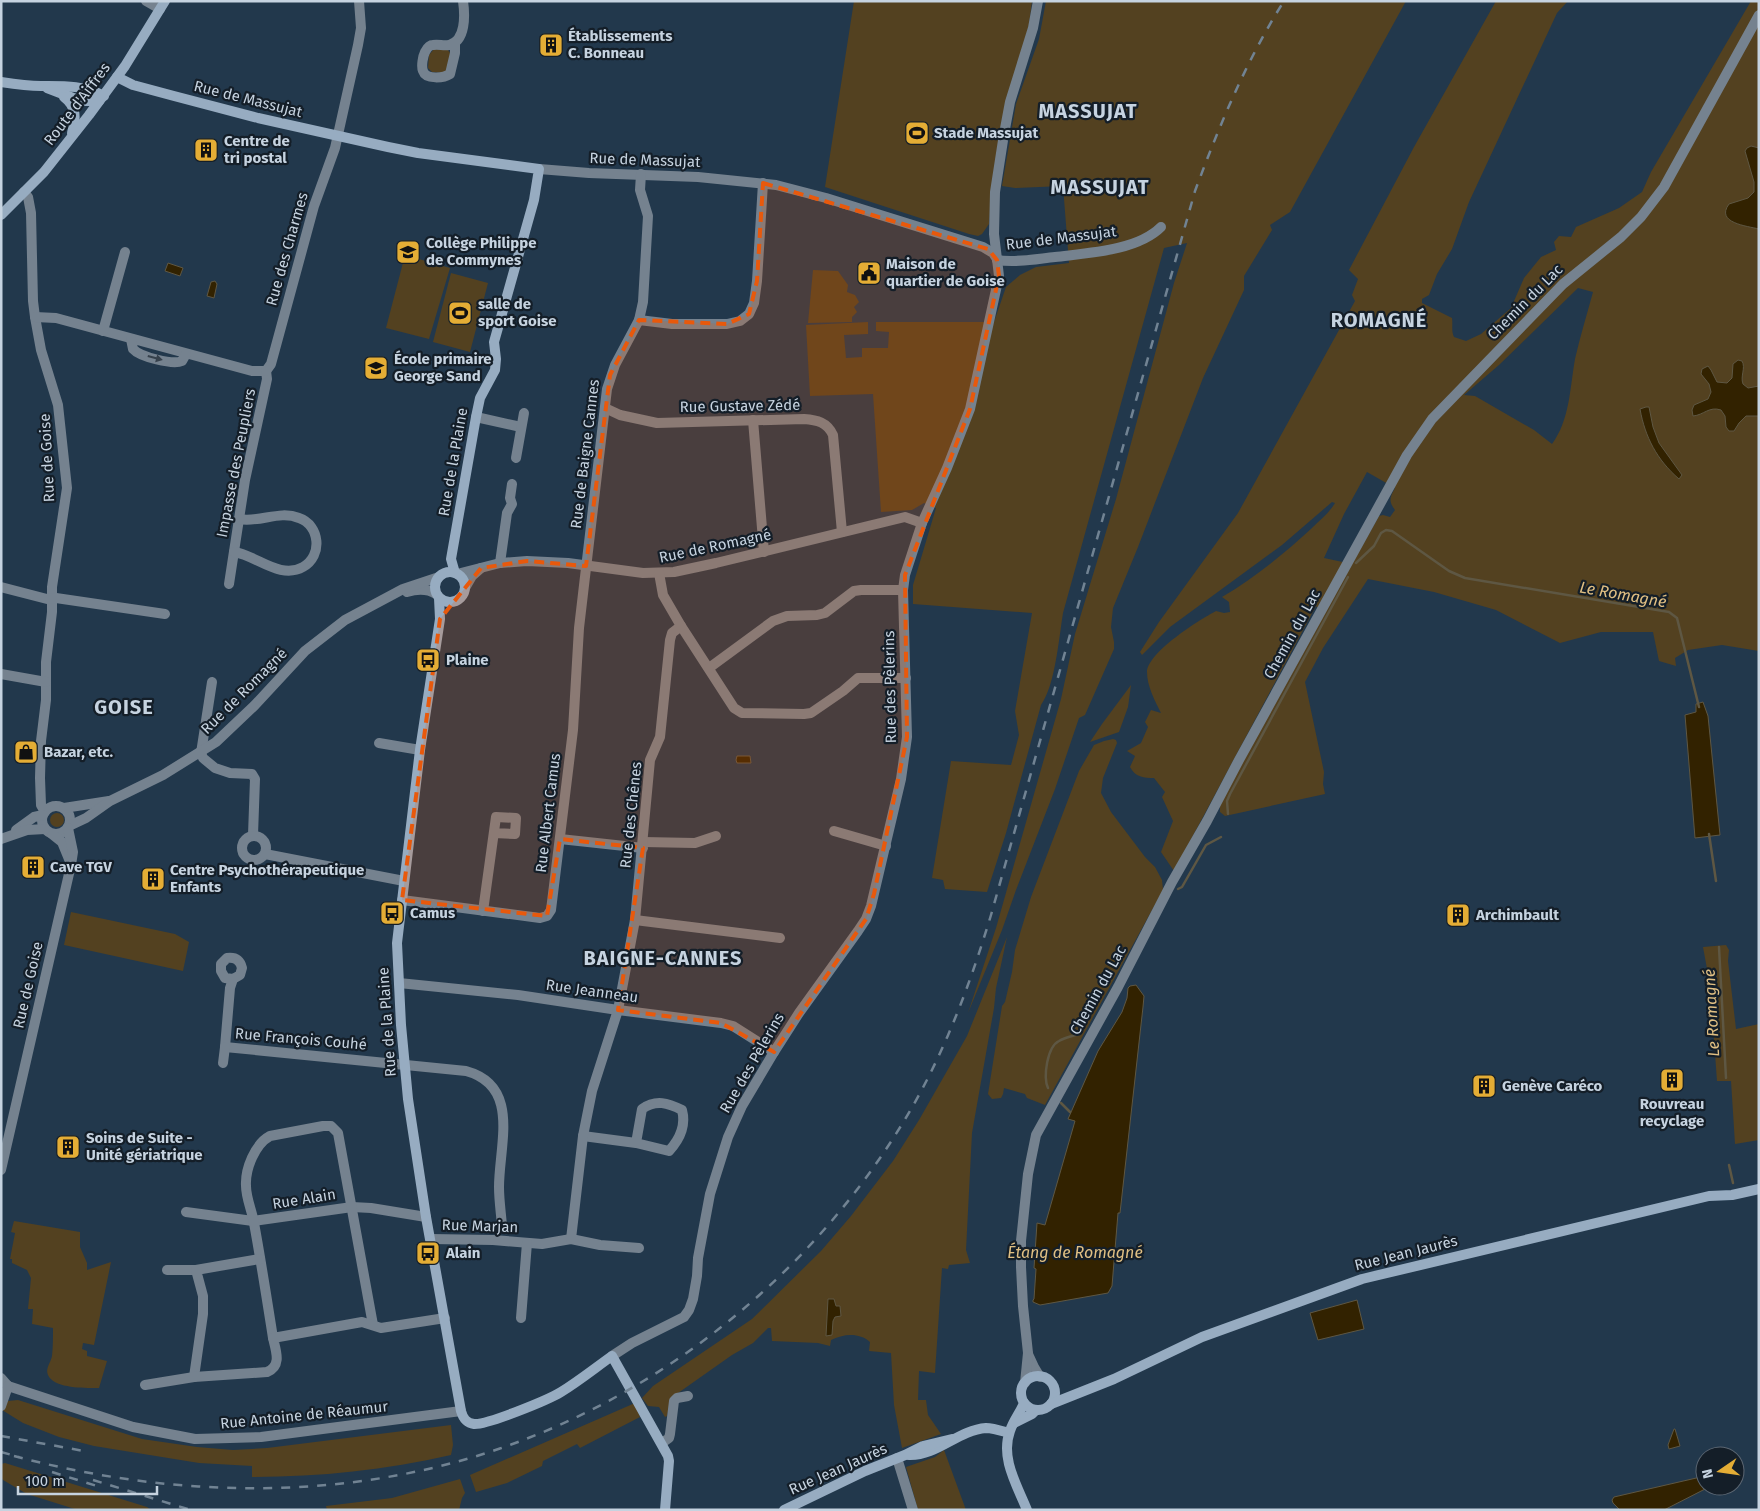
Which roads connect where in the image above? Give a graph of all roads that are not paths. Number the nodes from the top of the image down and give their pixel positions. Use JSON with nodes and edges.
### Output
{"nodes":[{"id":1,"x":146,"y":1,"type":"edge"},
{"id":2,"x":359,"y":1,"type":"edge"},
{"id":3,"x":463,"y":1,"type":"edge"},
{"id":4,"x":1038,"y":1,"type":"edge"},
{"id":5,"x":162,"y":5,"type":"edge"},
{"id":6,"x":1759,"y":15,"type":"edge"},
{"id":7,"x":455,"y":43,"type":"dead end"},
{"id":8,"x":117,"y":77,"type":"junction"},
{"id":9,"x":1,"y":82,"type":"edge"},
{"id":10,"x":42,"y":86,"type":"junction"},
{"id":11,"x":58,"y":92,"type":"junction"},
{"id":12,"x":101,"y":99,"type":"junction"},
{"id":13,"x":338,"y":135,"type":"junction"},
{"id":14,"x":70,"y":139,"type":"junction"},
{"id":15,"x":539,"y":170,"type":"junction"},
{"id":16,"x":640,"y":174,"type":"junction"},
{"id":17,"x":763,"y":183,"type":"junction"},
{"id":18,"x":24,"y":192,"type":"junction"},
{"id":19,"x":1,"y":215,"type":"edge"},
{"id":20,"x":1161,"y":227,"type":"dead end"},
{"id":21,"x":125,"y":252,"type":"dead end"},
{"id":22,"x":997,"y":260,"type":"junction"},
{"id":23,"x":34,"y":317,"type":"junction"},
{"id":24,"x":639,"y":320,"type":"junction"},
{"id":25,"x":103,"y":331,"type":"junction"},
{"id":26,"x":266,"y":371,"type":"junction"},
{"id":27,"x":605,"y":408,"type":"junction"},
{"id":28,"x":524,"y":413,"type":"dead end"},
{"id":29,"x":476,"y":417,"type":"junction"},
{"id":30,"x":753,"y":420,"type":"junction"},
{"id":31,"x":521,"y":427,"type":"junction"},
{"id":32,"x":516,"y":458,"type":"dead end"},
{"id":33,"x":512,"y":484,"type":"dead end"},
{"id":34,"x":239,"y":519,"type":"junction"},
{"id":35,"x":922,"y":523,"type":"junction"},
{"id":36,"x":842,"y":532,"type":"junction"},
{"id":37,"x":234,"y":552,"type":"junction"},
{"id":38,"x":764,"y":552,"type":"junction"},
{"id":39,"x":451,"y":559,"type":"junction"},
{"id":40,"x":500,"y":563,"type":"junction"},
{"id":41,"x":586,"y":566,"type":"junction"},
{"id":42,"x":481,"y":568,"type":"junction"},
{"id":43,"x":659,"y":573,"type":"junction"},
{"id":44,"x":456,"y":574,"type":"junction"},
{"id":45,"x":440,"y":576,"type":"junction"},
{"id":46,"x":229,"y":584,"type":"dead end"},
{"id":47,"x":1,"y":587,"type":"edge"},
{"id":48,"x":465,"y":588,"type":"junction"},
{"id":49,"x":903,"y":590,"type":"junction"},
{"id":50,"x":394,"y":595,"type":"junction"},
{"id":51,"x":438,"y":596,"type":"junction"},
{"id":52,"x":51,"y":598,"type":"junction"},
{"id":53,"x":454,"y":602,"type":"junction"},
{"id":54,"x":165,"y":614,"type":"dead end"},
{"id":55,"x":440,"y":620,"type":"junction"},
{"id":56,"x":681,"y":626,"type":"junction"},
{"id":57,"x":709,"y":668,"type":"junction"},
{"id":58,"x":1,"y":674,"type":"edge"},
{"id":59,"x":906,"y":678,"type":"junction"},
{"id":60,"x":46,"y":682,"type":"junction"},
{"id":61,"x":212,"y":682,"type":"dead end"},
{"id":62,"x":379,"y":742,"type":"dead end"},
{"id":63,"x":420,"y":750,"type":"junction"},
{"id":64,"x":201,"y":753,"type":"junction"},
{"id":65,"x":40,"y":787,"type":"junction"},
{"id":66,"x":110,"y":801,"type":"junction"},
{"id":67,"x":60,"y":807,"type":"junction"},
{"id":68,"x":44,"y":814,"type":"junction"},
{"id":69,"x":68,"y":827,"type":"junction"},
{"id":70,"x":49,"y":831,"type":"junction"},
{"id":71,"x":834,"y":831,"type":"dead end"},
{"id":72,"x":494,"y":833,"type":"dead end"},
{"id":73,"x":253,"y":835,"type":"junction"},
{"id":74,"x":716,"y":836,"type":"dead end"},
{"id":75,"x":5,"y":838,"type":"edge"},
{"id":76,"x":560,"y":839,"type":"junction"},
{"id":77,"x":643,"y":845,"type":"junction"},
{"id":78,"x":886,"y":846,"type":"junction"},
{"id":79,"x":265,"y":854,"type":"junction"},
{"id":80,"x":71,"y":865,"type":"junction"},
{"id":81,"x":404,"y":881,"type":"junction"},
{"id":82,"x":402,"y":900,"type":"junction"},
{"id":83,"x":483,"y":912,"type":"junction"},
{"id":84,"x":635,"y":920,"type":"junction"},
{"id":85,"x":780,"y":938,"type":"dead end"},
{"id":86,"x":233,"y":979,"type":"dead end"},
{"id":87,"x":399,"y":982,"type":"junction"},
{"id":88,"x":618,"y":1010,"type":"junction"},
{"id":89,"x":225,"y":1047,"type":"junction"},
{"id":90,"x":774,"y":1052,"type":"junction"},
{"id":91,"x":223,"y":1063,"type":"dead end"},
{"id":92,"x":404,"y":1064,"type":"junction"},
{"id":93,"x":583,"y":1136,"type":"junction"},
{"id":94,"x":636,"y":1143,"type":"junction"},
{"id":95,"x":1,"y":1170,"type":"edge"},
{"id":96,"x":1759,"y":1188,"type":"edge"},
{"id":97,"x":352,"y":1207,"type":"junction"},
{"id":98,"x":186,"y":1212,"type":"dead end"},
{"id":99,"x":426,"y":1217,"type":"junction"},
{"id":100,"x":253,"y":1221,"type":"junction"},
{"id":101,"x":502,"y":1226,"type":"dead end"},
{"id":102,"x":431,"y":1239,"type":"junction"},
{"id":103,"x":571,"y":1239,"type":"junction"},
{"id":104,"x":527,"y":1243,"type":"junction"},
{"id":105,"x":639,"y":1248,"type":"dead end"},
{"id":106,"x":260,"y":1259,"type":"junction"},
{"id":107,"x":167,"y":1270,"type":"dead end"},
{"id":108,"x":196,"y":1270,"type":"junction"},
{"id":109,"x":445,"y":1318,"type":"junction"},
{"id":110,"x":521,"y":1318,"type":"dead end"},
{"id":111,"x":373,"y":1325,"type":"junction"},
{"id":112,"x":273,"y":1338,"type":"junction"},
{"id":113,"x":1028,"y":1353,"type":"junction"},
{"id":114,"x":612,"y":1356,"type":"junction"},
{"id":115,"x":194,"y":1377,"type":"junction"},
{"id":116,"x":1040,"y":1377,"type":"junction"},
{"id":117,"x":4,"y":1382,"type":"edge"},
{"id":118,"x":1025,"y":1383,"type":"junction"},
{"id":119,"x":146,"y":1385,"type":"dead end"},
{"id":120,"x":1055,"y":1390,"type":"junction"},
{"id":121,"x":1074,"y":1394,"type":"junction"},
{"id":122,"x":688,"y":1396,"type":"dead end"},
{"id":123,"x":1024,"y":1403,"type":"junction"},
{"id":124,"x":1051,"y":1404,"type":"junction"},
{"id":125,"x":1,"y":1406,"type":"edge"},
{"id":126,"x":1036,"y":1410,"type":"junction"},
{"id":127,"x":463,"y":1416,"type":"junction"},
{"id":128,"x":1011,"y":1428,"type":"junction"},
{"id":129,"x":662,"y":1443,"type":"junction"},
{"id":130,"x":902,"y":1457,"type":"junction"},
{"id":131,"x":665,"y":1510,"type":"edge"},
{"id":132,"x":784,"y":1510,"type":"edge"},
{"id":133,"x":913,"y":1510,"type":"edge"},
{"id":134,"x":1027,"y":1510,"type":"edge"}],
"edges":[{"from":1,"to":5,"type":"street"},
{"from":2,"to":13,"type":"street","name":"Rue des Charmes"},
{"from":3,"to":7,"type":"street"},
{"from":4,"to":22,"type":"street","name":"Rue des Pèlerins"},
{"from":5,"to":8,"type":"street","name":"Route d'Aiffres"},
{"from":6,"to":113,"type":"street","name":"Chemin du Lac"},
{"from":8,"to":12,"type":"street","name":"Route d'Aiffres"},
{"from":8,"to":13,"type":"street","name":"Rue de Massujat"},
{"from":9,"to":10,"type":"street"},
{"from":10,"to":11,"type":"street"},
{"from":10,"to":12,"type":"street"},
{"from":11,"to":12,"type":"street"},
{"from":11,"to":14,"type":"street"},
{"from":12,"to":14,"type":"street","name":"Route d'Aiffres"},
{"from":13,"to":15,"type":"street","name":"Rue de Massujat"},
{"from":13,"to":26,"type":"street","name":"Rue des Charmes"},
{"from":14,"to":18,"type":"street","name":"Route d'Aiffres"},
{"from":15,"to":16,"type":"street","name":"Rue de Massujat"},
{"from":15,"to":29,"type":"street","name":"Rue de la Plaine"},
{"from":16,"to":17,"type":"street","name":"Rue de Massujat"},
{"from":16,"to":24,"type":"street","name":"Rue de Baigne Cannes"},
{"from":17,"to":22,"type":"street","name":"Rue de Massujat"},
{"from":17,"to":24,"type":"street"},
{"from":18,"to":19,"type":"street","name":"Route d'Aiffres"},
{"from":18,"to":23,"type":"street","name":"Rue de Goise"},
{"from":20,"to":22,"type":"street","name":"Rue de Massujat"},
{"from":21,"to":25,"type":"street"},
{"from":22,"to":35,"type":"street","name":"Rue des Pèlerins"},
{"from":23,"to":25,"type":"street","name":"Impasse des Peupliers"},
{"from":23,"to":52,"type":"street","name":"Rue de Goise"},
{"from":24,"to":27,"type":"street","name":"Rue de Baigne Cannes"},
{"from":25,"to":26,"type":"street","name":"Impasse des Peupliers"},
{"from":26,"to":34,"type":"street","name":"Impasse des Peupliers"},
{"from":27,"to":30,"type":"street","name":"Rue Gustave Zédé"},
{"from":27,"to":41,"type":"street","name":"Rue de Baigne Cannes"},
{"from":28,"to":31,"type":"street"},
{"from":29,"to":31,"type":"street"},
{"from":29,"to":39,"type":"street","name":"Rue de la Plaine"},
{"from":30,"to":36,"type":"street","name":"Rue Gustave Zédé"},
{"from":30,"to":38,"type":"street"},
{"from":31,"to":32,"type":"street"},
{"from":33,"to":40,"type":"street"},
{"from":34,"to":37,"type":"street","name":"Impasse des Peupliers"},
{"from":34,"to":37,"type":"street"},
{"from":35,"to":36,"type":"street","name":"Rue de Romagné"},
{"from":35,"to":49,"type":"street","name":"Rue des Pèlerins"},
{"from":36,"to":38,"type":"street","name":"Rue de Romagné"},
{"from":37,"to":46,"type":"street","name":"Impasse des Peupliers"},
{"from":38,"to":43,"type":"street","name":"Rue de Romagné"},
{"from":39,"to":44,"type":"street","name":"Rue de la Plaine"},
{"from":39,"to":45,"type":"street","name":"Rue de la Plaine"},
{"from":40,"to":41,"type":"street","name":"Rue de Romagné"},
{"from":40,"to":42,"type":"street","name":"Rue de Romagné"},
{"from":41,"to":43,"type":"street","name":"Rue de Romagné"},
{"from":41,"to":76,"type":"street","name":"Rue Albert Camus"},
{"from":42,"to":44,"type":"street","name":"Rue de Romagné"},
{"from":42,"to":48,"type":"street"},
{"from":43,"to":56,"type":"street"},
{"from":44,"to":45,"type":"street"},
{"from":44,"to":48,"type":"street"},
{"from":45,"to":50,"type":"street","name":"Rue de Romagné"},
{"from":45,"to":51,"type":"street"},
{"from":47,"to":52,"type":"street"},
{"from":48,"to":53,"type":"street"},
{"from":49,"to":57,"type":"street"},
{"from":49,"to":59,"type":"street","name":"Rue des Pèlerins"},
{"from":50,"to":51,"type":"street","name":"Rue de Romagné"},
{"from":50,"to":64,"type":"street","name":"Rue de Romagné"},
{"from":51,"to":53,"type":"street"},
{"from":51,"to":55,"type":"street","name":"Rue de la Plaine"},
{"from":52,"to":54,"type":"street"},
{"from":52,"to":60,"type":"street","name":"Rue de Goise"},
{"from":53,"to":55,"type":"street","name":"Rue de la Plaine"},
{"from":55,"to":63,"type":"street","name":"Rue de la Plaine"},
{"from":56,"to":57,"type":"street"},
{"from":56,"to":77,"type":"street","name":"Rue des Chênes"},
{"from":57,"to":59,"type":"street"},
{"from":58,"to":60,"type":"street"},
{"from":59,"to":78,"type":"street","name":"Rue des Pèlerins"},
{"from":60,"to":65,"type":"street","name":"Rue de Goise"},
{"from":61,"to":64,"type":"street"},
{"from":62,"to":63,"type":"street"},
{"from":63,"to":81,"type":"street","name":"Rue de la Plaine"},
{"from":64,"to":66,"type":"street","name":"Rue de Romagné"},
{"from":64,"to":73,"type":"street"},
{"from":65,"to":67,"type":"street"},
{"from":65,"to":68,"type":"street","name":"Rue de Goise"},
{"from":66,"to":67,"type":"street","name":"Rue de Romagné"},
{"from":66,"to":69,"type":"street","name":"Rue de Romagné"},
{"from":67,"to":68,"type":"street"},
{"from":67,"to":69,"type":"street"},
{"from":68,"to":70,"type":"street"},
{"from":68,"to":75,"type":"street"},
{"from":69,"to":70,"type":"street"},
{"from":69,"to":80,"type":"street","name":"Rue de Goise"},
{"from":70,"to":75,"type":"street"},
{"from":70,"to":80,"type":"street"},
{"from":71,"to":78,"type":"street"},
{"from":72,"to":83,"type":"street"},
{"from":73,"to":79,"type":"street"},
{"from":73,"to":79,"type":"street"},
{"from":74,"to":77,"type":"street"},
{"from":76,"to":77,"type":"street"},
{"from":76,"to":83,"type":"street","name":"Rue Albert Camus"},
{"from":77,"to":84,"type":"street","name":"Rue des Chênes"},
{"from":78,"to":90,"type":"street","name":"Rue des Pèlerins"},
{"from":79,"to":81,"type":"street"},
{"from":80,"to":95,"type":"street","name":"Rue de Goise"},
{"from":81,"to":82,"type":"street","name":"Rue de la Plaine"},
{"from":82,"to":83,"type":"street","name":"Rue Albert Camus"},
{"from":82,"to":87,"type":"street","name":"Rue de la Plaine"},
{"from":84,"to":85,"type":"street"},
{"from":84,"to":88,"type":"street","name":"Rue des Chênes"},
{"from":86,"to":89,"type":"street","name":"Rue François Couhé"},
{"from":87,"to":88,"type":"street","name":"Rue Jeanneau"},
{"from":87,"to":92,"type":"street","name":"Rue de la Plaine"},
{"from":88,"to":90,"type":"street","name":"Rue Jeanneau"},
{"from":88,"to":93,"type":"street","name":"Rue des Chênes"},
{"from":89,"to":91,"type":"street","name":"Rue François Couhé"},
{"from":89,"to":92,"type":"street","name":"Rue François Couhé"},
{"from":90,"to":114,"type":"street","name":"Rue des Pèlerins"},
{"from":92,"to":99,"type":"street","name":"Rue de la Plaine"},
{"from":92,"to":101,"type":"street","name":"Rue François Couhé"},
{"from":93,"to":94,"type":"street"},
{"from":93,"to":103,"type":"street","name":"Rue des Chênes"},
{"from":94,"to":94,"type":"street"},
{"from":96,"to":121,"type":"street","name":"Rue Jean Jaurès"},
{"from":97,"to":99,"type":"street","name":"Rue Alain"},
{"from":97,"to":100,"type":"street","name":"Rue Alain"},
{"from":97,"to":100,"type":"street"},
{"from":97,"to":111,"type":"street"},
{"from":98,"to":100,"type":"street","name":"Rue Alain"},
{"from":99,"to":102,"type":"street","name":"Rue de la Plaine"},
{"from":100,"to":106,"type":"street"},
{"from":102,"to":104,"type":"street","name":"Rue Marjan"},
{"from":102,"to":109,"type":"street","name":"Rue de la Plaine"},
{"from":103,"to":104,"type":"street","name":"Rue Marjan"},
{"from":103,"to":105,"type":"street"},
{"from":104,"to":110,"type":"street","name":"Rue Marjan"},
{"from":106,"to":108,"type":"street"},
{"from":106,"to":112,"type":"street"},
{"from":107,"to":108,"type":"street"},
{"from":108,"to":115,"type":"street"},
{"from":109,"to":111,"type":"street"},
{"from":109,"to":127,"type":"street","name":"Rue de la Plaine"},
{"from":111,"to":112,"type":"street"},
{"from":112,"to":115,"type":"street"},
{"from":113,"to":116,"type":"street","name":"Chemin du Lac"},
{"from":113,"to":118,"type":"street","name":"Chemin du Lac"},
{"from":114,"to":127,"type":"street"},
{"from":114,"to":129,"type":"street"},
{"from":115,"to":119,"type":"street"},
{"from":116,"to":118,"type":"street"},
{"from":116,"to":120,"type":"street"},
{"from":117,"to":125,"type":"street"},
{"from":117,"to":127,"type":"street","name":"Rue Antoine de Réaumur"},
{"from":118,"to":123,"type":"street"},
{"from":120,"to":121,"type":"street"},
{"from":120,"to":124,"type":"street"},
{"from":121,"to":124,"type":"street","name":"Rue Jean Jaurès"},
{"from":122,"to":129,"type":"street"},
{"from":123,"to":126,"type":"street"},
{"from":123,"to":128,"type":"street"},
{"from":124,"to":126,"type":"street"},
{"from":126,"to":128,"type":"street"},
{"from":128,"to":130,"type":"street","name":"Rue Jean Jaurès"},
{"from":128,"to":134,"type":"street"},
{"from":129,"to":131,"type":"street"},
{"from":130,"to":132,"type":"street","name":"Rue Jean Jaurès"},
{"from":130,"to":133,"type":"street"}]}
